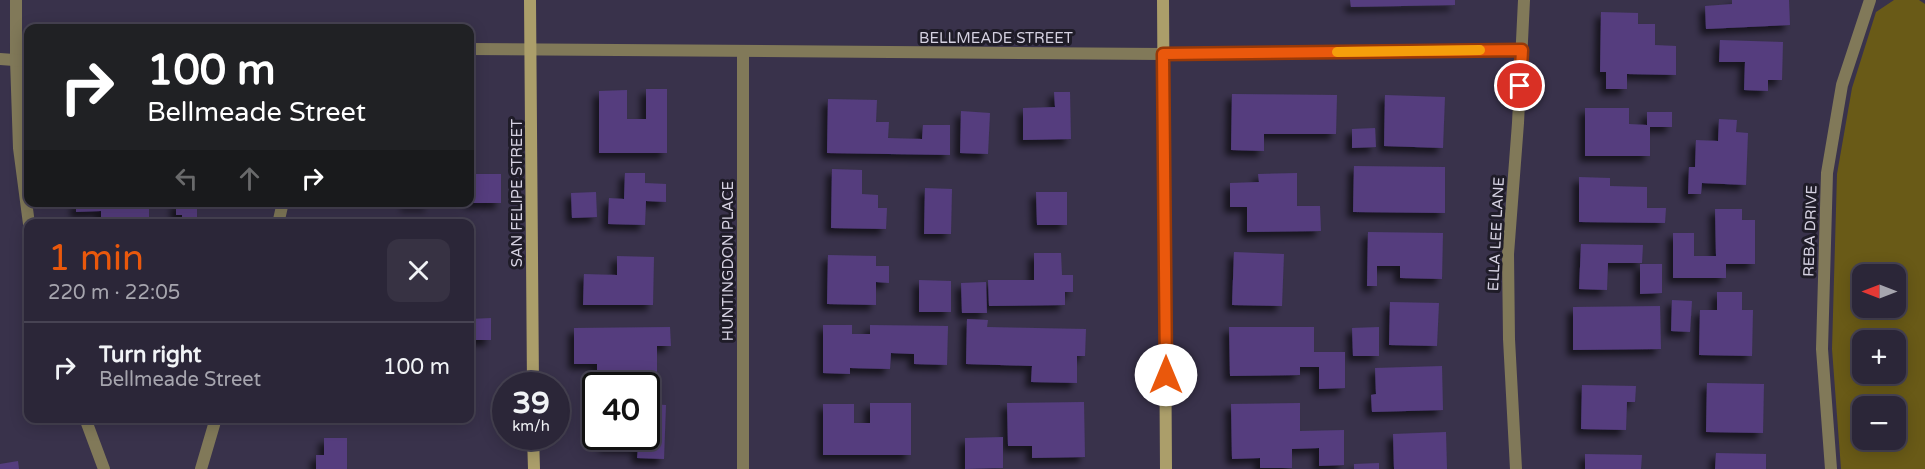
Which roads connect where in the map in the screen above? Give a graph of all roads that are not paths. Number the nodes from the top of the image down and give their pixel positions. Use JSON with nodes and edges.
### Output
{"nodes":[{"id":1,"x":16,"y":0,"type":"edge"},
{"id":2,"x":530,"y":0,"type":"edge"},
{"id":3,"x":1163,"y":0,"type":"edge"},
{"id":4,"x":1524,"y":0,"type":"edge"},
{"id":5,"x":1870,"y":0,"type":"edge"},
{"id":6,"x":530,"y":48,"type":"junction"},
{"id":7,"x":474,"y":49,"type":"edge"},
{"id":8,"x":1522,"y":50,"type":"junction"},
{"id":9,"x":743,"y":52,"type":"junction"},
{"id":10,"x":1163,"y":54,"type":"junction"},
{"id":11,"x":0,"y":59,"type":"edge"},
{"id":12,"x":22,"y":60,"type":"edge"},
{"id":13,"x":24,"y":186,"type":"edge"},
{"id":14,"x":533,"y":372,"type":"edge"},
{"id":15,"x":87,"y":423,"type":"edge"},
{"id":16,"x":215,"y":423,"type":"edge"},
{"id":17,"x":533,"y":450,"type":"edge"},
{"id":18,"x":104,"y":469,"type":"edge"},
{"id":19,"x":201,"y":469,"type":"edge"},
{"id":20,"x":534,"y":469,"type":"edge"},
{"id":21,"x":742,"y":469,"type":"edge"},
{"id":22,"x":1166,"y":469,"type":"edge"},
{"id":23,"x":1516,"y":469,"type":"edge"},
{"id":24,"x":1831,"y":469,"type":"edge"}],
"edges":[{"from":1,"to":12,"type":"street"},
{"from":2,"to":6,"type":"street","name":"SAN FELIPE STREET"},
{"from":3,"to":10,"type":"street"},
{"from":4,"to":8,"type":"street","name":"ELLA LEE LANE"},
{"from":5,"to":24,"type":"street","name":"REBA DRIVE"},
{"from":6,"to":7,"type":"street","name":"BELLMEADE STREET"},
{"from":6,"to":9,"type":"street","name":"BELLMEADE STREET"},
{"from":6,"to":14,"type":"street","name":"SAN FELIPE STREET"},
{"from":8,"to":10,"type":"street","name":"BELLMEADE STREET"},
{"from":8,"to":23,"type":"street","name":"ELLA LEE LANE"},
{"from":9,"to":10,"type":"street","name":"BELLMEADE STREET"},
{"from":9,"to":21,"type":"street","name":"HUNTINGDON PLACE"},
{"from":10,"to":22,"type":"street"},
{"from":11,"to":12,"type":"street"},
{"from":12,"to":13,"type":"street"},
{"from":15,"to":18,"type":"street"},
{"from":16,"to":19,"type":"street"},
{"from":17,"to":20,"type":"street"}]}
